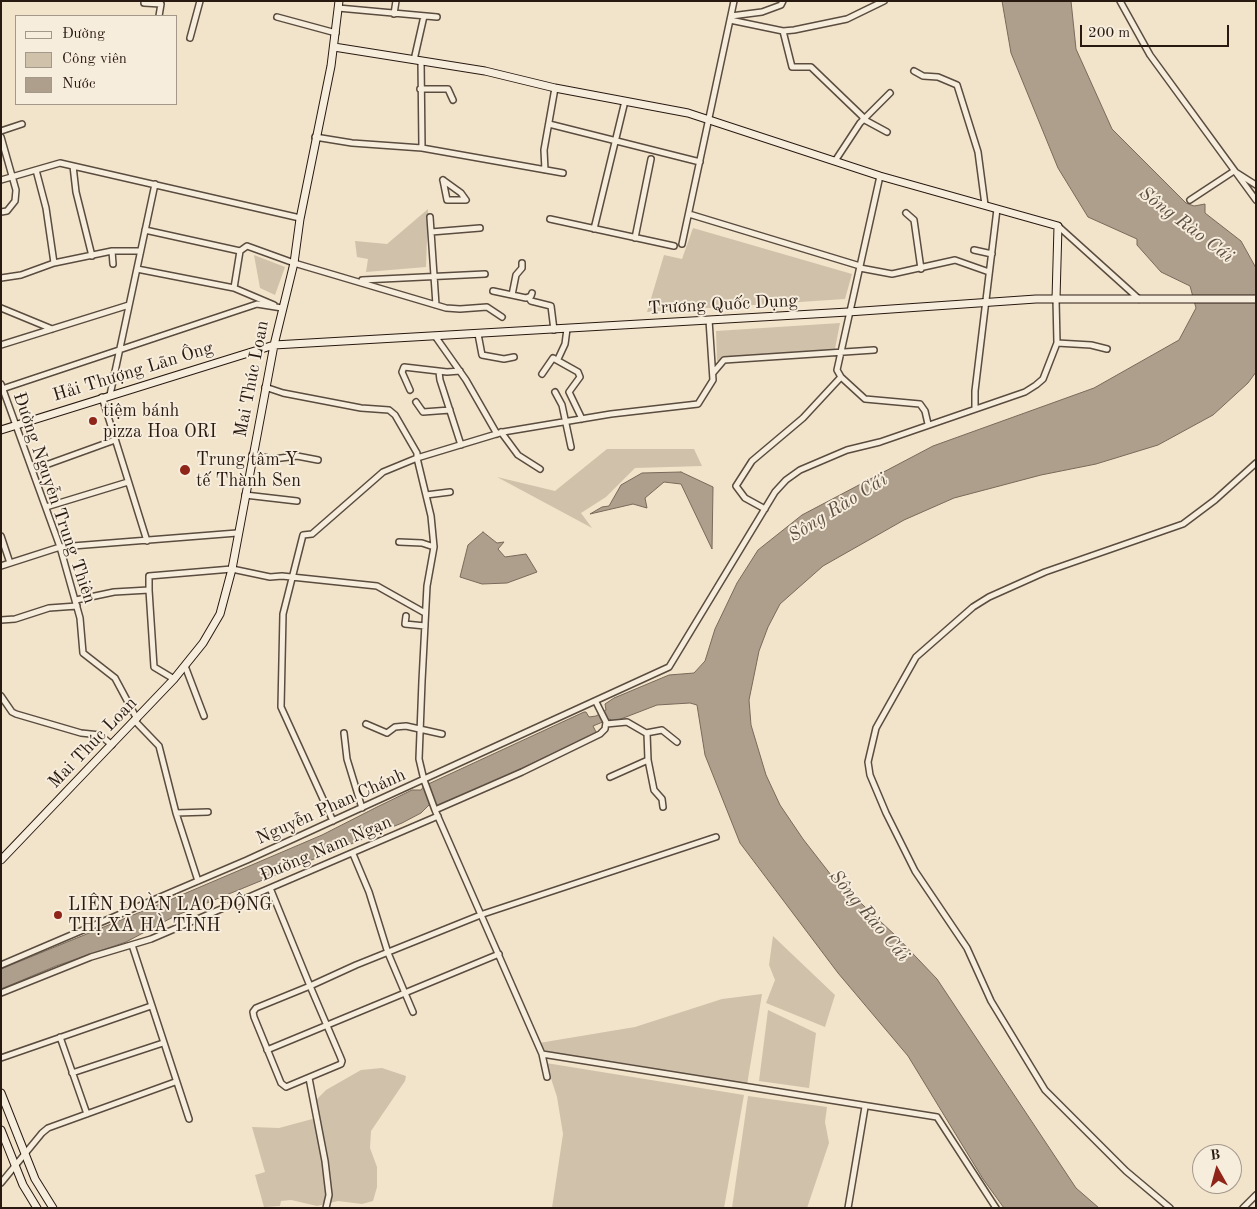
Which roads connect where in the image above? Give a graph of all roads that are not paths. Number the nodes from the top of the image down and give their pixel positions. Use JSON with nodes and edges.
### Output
{"nodes":[{"id":1,"x":200,"y":1,"type":"edge"},
{"id":2,"x":396,"y":1,"type":"edge"},
{"id":3,"x":734,"y":1,"type":"edge"},
{"id":4,"x":783,"y":1,"type":"edge"},
{"id":5,"x":884,"y":1,"type":"edge"},
{"id":6,"x":1120,"y":1,"type":"edge"},
{"id":7,"x":144,"y":3,"type":"dead end"},
{"id":8,"x":872,"y":4,"type":"edge"},
{"id":9,"x":339,"y":5,"type":"edge"},
{"id":10,"x":394,"y":14,"type":"junction"},
{"id":11,"x":159,"y":15,"type":"edge"},
{"id":12,"x":424,"y":16,"type":"junction"},
{"id":13,"x":277,"y":17,"type":"dead end"},
{"id":14,"x":437,"y":17,"type":"dead end"},
{"id":15,"x":730,"y":18,"type":"junction"},
{"id":16,"x":783,"y":30,"type":"junction"},
{"id":17,"x":336,"y":33,"type":"junction"},
{"id":18,"x":190,"y":38,"type":"dead end"},
{"id":19,"x":334,"y":47,"type":"junction"},
{"id":20,"x":417,"y":60,"type":"junction"},
{"id":21,"x":914,"y":71,"type":"dead end"},
{"id":22,"x":555,"y":88,"type":"junction"},
{"id":23,"x":420,"y":89,"type":"junction"},
{"id":24,"x":890,"y":93,"type":"dead end"},
{"id":25,"x":453,"y":100,"type":"dead end"},
{"id":26,"x":625,"y":101,"type":"junction"},
{"id":27,"x":708,"y":119,"type":"junction"},
{"id":28,"x":863,"y":119,"type":"junction"},
{"id":29,"x":22,"y":124,"type":"dead end"},
{"id":30,"x":549,"y":124,"type":"junction"},
{"id":31,"x":1,"y":131,"type":"edge"},
{"id":32,"x":887,"y":132,"type":"dead end"},
{"id":33,"x":1,"y":137,"type":"edge"},
{"id":34,"x":316,"y":137,"type":"junction"},
{"id":35,"x":615,"y":140,"type":"junction"},
{"id":36,"x":422,"y":148,"type":"junction"},
{"id":37,"x":651,"y":159,"type":"dead end"},
{"id":38,"x":835,"y":161,"type":"junction"},
{"id":39,"x":700,"y":162,"type":"junction"},
{"id":40,"x":73,"y":166,"type":"junction"},
{"id":41,"x":36,"y":170,"type":"junction"},
{"id":42,"x":545,"y":170,"type":"junction"},
{"id":43,"x":1234,"y":171,"type":"junction"},
{"id":44,"x":563,"y":173,"type":"dead end"},
{"id":45,"x":880,"y":176,"type":"junction"},
{"id":46,"x":14,"y":177,"type":"junction"},
{"id":47,"x":1,"y":180,"type":"edge"},
{"id":48,"x":155,"y":184,"type":"junction"},
{"id":49,"x":1256,"y":186,"type":"edge"},
{"id":50,"x":466,"y":200,"type":"joint"},
{"id":51,"x":1190,"y":200,"type":"dead end"},
{"id":52,"x":1256,"y":200,"type":"edge"},
{"id":53,"x":985,"y":205,"type":"junction"},
{"id":54,"x":997,"y":209,"type":"junction"},
{"id":55,"x":1,"y":212,"type":"edge"},
{"id":56,"x":906,"y":213,"type":"dead end"},
{"id":57,"x":688,"y":214,"type":"junction"},
{"id":58,"x":430,"y":217,"type":"dead end"},
{"id":59,"x":300,"y":218,"type":"junction"},
{"id":60,"x":550,"y":219,"type":"dead end"},
{"id":61,"x":1058,"y":226,"type":"junction"},
{"id":62,"x":480,"y":228,"type":"dead end"},
{"id":63,"x":594,"y":229,"type":"junction"},
{"id":64,"x":145,"y":230,"type":"junction"},
{"id":65,"x":430,"y":232,"type":"junction"},
{"id":66,"x":635,"y":238,"type":"junction"},
{"id":67,"x":682,"y":244,"type":"dead end"},
{"id":68,"x":674,"y":246,"type":"dead end"},
{"id":69,"x":974,"y":250,"type":"dead end"},
{"id":70,"x":112,"y":251,"type":"junction"},
{"id":71,"x":140,"y":251,"type":"junction"},
{"id":72,"x":240,"y":251,"type":"junction"},
{"id":73,"x":992,"y":254,"type":"junction"},
{"id":74,"x":92,"y":256,"type":"junction"},
{"id":75,"x":522,"y":262,"type":"dead end"},
{"id":76,"x":54,"y":263,"type":"junction"},
{"id":77,"x":294,"y":263,"type":"junction"},
{"id":78,"x":113,"y":264,"type":"dead end"},
{"id":79,"x":860,"y":267,"type":"junction"},
{"id":80,"x":137,"y":269,"type":"junction"},
{"id":81,"x":921,"y":269,"type":"junction"},
{"id":82,"x":989,"y":272,"type":"junction"},
{"id":83,"x":486,"y":274,"type":"dead end"},
{"id":84,"x":434,"y":276,"type":"junction"},
{"id":85,"x":1,"y":278,"type":"edge"},
{"id":86,"x":354,"y":280,"type":"junction"},
{"id":87,"x":234,"y":288,"type":"junction"},
{"id":88,"x":493,"y":291,"type":"dead end"},
{"id":89,"x":512,"y":295,"type":"junction"},
{"id":90,"x":1139,"y":298,"type":"junction"},
{"id":91,"x":1056,"y":299,"type":"junction"},
{"id":92,"x":1256,"y":299,"type":"edge"},
{"id":93,"x":986,"y":302,"type":"junction"},
{"id":94,"x":129,"y":305,"type":"junction"},
{"id":95,"x":436,"y":305,"type":"junction"},
{"id":96,"x":1,"y":308,"type":"edge"},
{"id":97,"x":282,"y":308,"type":"junction"},
{"id":98,"x":848,"y":312,"type":"junction"},
{"id":99,"x":502,"y":317,"type":"dead end"},
{"id":100,"x":709,"y":320,"type":"junction"},
{"id":101,"x":52,"y":329,"type":"junction"},
{"id":102,"x":567,"y":329,"type":"junction"},
{"id":103,"x":554,"y":330,"type":"junction"},
{"id":104,"x":478,"y":334,"type":"junction"},
{"id":105,"x":435,"y":336,"type":"junction"},
{"id":106,"x":1057,"y":343,"type":"junction"},
{"id":107,"x":1,"y":345,"type":"edge"},
{"id":108,"x":274,"y":345,"type":"junction"},
{"id":109,"x":1107,"y":349,"type":"dead end"},
{"id":110,"x":119,"y":350,"type":"junction"},
{"id":111,"x":874,"y":350,"type":"dead end"},
{"id":112,"x":839,"y":352,"type":"junction"},
{"id":113,"x":514,"y":357,"type":"dead end"},
{"id":114,"x":558,"y":360,"type":"junction"},
{"id":115,"x":460,"y":371,"type":"junction"},
{"id":116,"x":439,"y":372,"type":"junction"},
{"id":117,"x":713,"y":373,"type":"junction"},
{"id":118,"x":542,"y":374,"type":"dead end"},
{"id":119,"x":841,"y":377,"type":"junction"},
{"id":120,"x":2,"y":387,"type":"edge"},
{"id":121,"x":265,"y":387,"type":"junction"},
{"id":122,"x":410,"y":390,"type":"dead end"},
{"id":123,"x":555,"y":392,"type":"dead end"},
{"id":124,"x":110,"y":395,"type":"junction"},
{"id":125,"x":102,"y":397,"type":"junction"},
{"id":126,"x":416,"y":402,"type":"dead end"},
{"id":127,"x":975,"y":409,"type":"junction"},
{"id":128,"x":450,"y":410,"type":"junction"},
{"id":129,"x":582,"y":419,"type":"junction"},
{"id":130,"x":565,"y":422,"type":"junction"},
{"id":131,"x":16,"y":424,"type":"junction"},
{"id":132,"x":928,"y":424,"type":"junction"},
{"id":133,"x":1,"y":430,"type":"edge"},
{"id":134,"x":499,"y":433,"type":"junction"},
{"id":135,"x":115,"y":440,"type":"junction"},
{"id":136,"x":461,"y":445,"type":"junction"},
{"id":137,"x":571,"y":447,"type":"dead end"},
{"id":138,"x":252,"y":455,"type":"junction"},
{"id":139,"x":417,"y":458,"type":"junction"},
{"id":140,"x":318,"y":460,"type":"dead end"},
{"id":141,"x":1256,"y":463,"type":"edge"},
{"id":142,"x":540,"y":469,"type":"dead end"},
{"id":143,"x":32,"y":470,"type":"junction"},
{"id":144,"x":128,"y":482,"type":"junction"},
{"id":145,"x":450,"y":492,"type":"dead end"},
{"id":146,"x":245,"y":495,"type":"junction"},
{"id":147,"x":426,"y":496,"type":"junction"},
{"id":148,"x":297,"y":502,"type":"dead end"},
{"id":149,"x":46,"y":507,"type":"junction"},
{"id":150,"x":765,"y":509,"type":"junction"},
{"id":151,"x":237,"y":533,"type":"junction"},
{"id":152,"x":1,"y":536,"type":"edge"},
{"id":153,"x":147,"y":542,"type":"junction"},
{"id":154,"x":399,"y":542,"type":"dead end"},
{"id":155,"x":60,"y":547,"type":"junction"},
{"id":156,"x":434,"y":547,"type":"junction"},
{"id":157,"x":10,"y":563,"type":"junction"},
{"id":158,"x":1,"y":566,"type":"edge"},
{"id":159,"x":232,"y":569,"type":"junction"},
{"id":160,"x":294,"y":579,"type":"junction"},
{"id":161,"x":149,"y":590,"type":"junction"},
{"id":162,"x":76,"y":603,"type":"junction"},
{"id":163,"x":425,"y":613,"type":"junction"},
{"id":164,"x":406,"y":616,"type":"dead end"},
{"id":165,"x":1,"y":620,"type":"edge"},
{"id":166,"x":424,"y":626,"type":"junction"},
{"id":167,"x":185,"y":666,"type":"junction"},
{"id":168,"x":174,"y":679,"type":"junction"},
{"id":169,"x":1,"y":696,"type":"edge"},
{"id":170,"x":596,"y":702,"type":"junction"},
{"id":171,"x":204,"y":716,"type":"dead end"},
{"id":172,"x":136,"y":720,"type":"junction"},
{"id":173,"x":606,"y":723,"type":"junction"},
{"id":174,"x":366,"y":724,"type":"dead end"},
{"id":175,"x":421,"y":730,"type":"junction"},
{"id":176,"x":344,"y":733,"type":"dead end"},
{"id":177,"x":648,"y":733,"type":"junction"},
{"id":178,"x":442,"y":734,"type":"dead end"},
{"id":179,"x":677,"y":742,"type":"dead end"},
{"id":180,"x":112,"y":745,"type":"junction"},
{"id":181,"x":648,"y":760,"type":"junction"},
{"id":182,"x":610,"y":776,"type":"dead end"},
{"id":183,"x":425,"y":782,"type":"junction"},
{"id":184,"x":664,"y":807,"type":"dead end"},
{"id":185,"x":362,"y":808,"type":"junction"},
{"id":186,"x":434,"y":808,"type":"junction"},
{"id":187,"x":208,"y":812,"type":"dead end"},
{"id":188,"x":176,"y":813,"type":"junction"},
{"id":189,"x":438,"y":816,"type":"junction"},
{"id":190,"x":333,"y":821,"type":"junction"},
{"id":191,"x":716,"y":837,"type":"dead end"},
{"id":192,"x":353,"y":854,"type":"junction"},
{"id":193,"x":1,"y":860,"type":"edge"},
{"id":194,"x":198,"y":882,"type":"junction"},
{"id":195,"x":270,"y":888,"type":"junction"},
{"id":196,"x":482,"y":914,"type":"junction"},
{"id":197,"x":132,"y":945,"type":"junction"},
{"id":198,"x":388,"y":953,"type":"junction"},
{"id":199,"x":499,"y":954,"type":"junction"},
{"id":200,"x":1,"y":964,"type":"edge"},
{"id":201,"x":310,"y":986,"type":"junction"},
{"id":202,"x":404,"y":992,"type":"junction"},
{"id":203,"x":1,"y":993,"type":"edge"},
{"id":204,"x":151,"y":1006,"type":"junction"},
{"id":205,"x":413,"y":1012,"type":"dead end"},
{"id":206,"x":327,"y":1025,"type":"junction"},
{"id":207,"x":60,"y":1037,"type":"junction"},
{"id":208,"x":163,"y":1043,"type":"junction"},
{"id":209,"x":267,"y":1050,"type":"junction"},
{"id":210,"x":542,"y":1054,"type":"junction"},
{"id":211,"x":1,"y":1058,"type":"edge"},
{"id":212,"x":72,"y":1074,"type":"junction"},
{"id":213,"x":547,"y":1077,"type":"dead end"},
{"id":214,"x":309,"y":1078,"type":"junction"},
{"id":215,"x":176,"y":1082,"type":"junction"},
{"id":216,"x":1,"y":1093,"type":"edge"},
{"id":217,"x":865,"y":1107,"type":"junction"},
{"id":218,"x":87,"y":1114,"type":"junction"},
{"id":219,"x":189,"y":1119,"type":"dead end"},
{"id":220,"x":1,"y":1130,"type":"edge"},
{"id":221,"x":25,"y":1153,"type":"junction"},
{"id":222,"x":15,"y":1166,"type":"junction"},
{"id":223,"x":1,"y":1183,"type":"edge"},
{"id":224,"x":1256,"y":1195,"type":"edge"},
{"id":225,"x":37,"y":1208,"type":"edge"},
{"id":226,"x":53,"y":1208,"type":"edge"},
{"id":227,"x":326,"y":1208,"type":"edge"},
{"id":228,"x":848,"y":1208,"type":"edge"},
{"id":229,"x":996,"y":1208,"type":"edge"},
{"id":230,"x":1170,"y":1208,"type":"edge"},
{"id":231,"x":1243,"y":1208,"type":"edge"}],
"edges":[{"from":1,"to":18,"type":"street"},
{"from":2,"to":10,"type":"street"},
{"from":3,"to":15,"type":"street"},
{"from":4,"to":15,"type":"street"},
{"from":5,"to":8,"type":"street"},
{"from":6,"to":43,"type":"street"},
{"from":7,"to":11,"type":"street"},
{"from":8,"to":16,"type":"street"},
{"from":9,"to":10,"type":"street"},
{"from":9,"to":17,"type":"street","name":"Mai Thúc Loan"},
{"from":10,"to":12,"type":"street"},
{"from":12,"to":14,"type":"street"},
{"from":12,"to":20,"type":"street"},
{"from":13,"to":17,"type":"street"},
{"from":15,"to":16,"type":"street"},
{"from":15,"to":27,"type":"street"},
{"from":16,"to":28,"type":"street"},
{"from":17,"to":19,"type":"street","name":"Mai Thúc Loan"},
{"from":19,"to":20,"type":"street"},
{"from":19,"to":34,"type":"street","name":"Mai Thúc Loan"},
{"from":20,"to":22,"type":"street"},
{"from":20,"to":23,"type":"street"},
{"from":21,"to":53,"type":"street"},
{"from":22,"to":26,"type":"street"},
{"from":22,"to":30,"type":"street"},
{"from":23,"to":25,"type":"street"},
{"from":23,"to":36,"type":"street"},
{"from":24,"to":28,"type":"street"},
{"from":26,"to":27,"type":"street"},
{"from":26,"to":35,"type":"street"},
{"from":27,"to":38,"type":"street"},
{"from":27,"to":39,"type":"street"},
{"from":28,"to":32,"type":"street"},
{"from":28,"to":38,"type":"street"},
{"from":29,"to":31,"type":"street"},
{"from":30,"to":35,"type":"street"},
{"from":30,"to":42,"type":"street"},
{"from":33,"to":46,"type":"street"},
{"from":34,"to":36,"type":"street"},
{"from":34,"to":59,"type":"street","name":"Mai Thúc Loan"},
{"from":35,"to":39,"type":"street"},
{"from":35,"to":63,"type":"street"},
{"from":36,"to":42,"type":"street"},
{"from":37,"to":66,"type":"street"},
{"from":38,"to":45,"type":"street"},
{"from":39,"to":57,"type":"street"},
{"from":40,"to":41,"type":"street"},
{"from":40,"to":48,"type":"street"},
{"from":40,"to":74,"type":"street"},
{"from":41,"to":46,"type":"street"},
{"from":41,"to":76,"type":"street"},
{"from":42,"to":44,"type":"street"},
{"from":43,"to":49,"type":"street"},
{"from":43,"to":51,"type":"street"},
{"from":43,"to":52,"type":"street"},
{"from":45,"to":53,"type":"street"},
{"from":45,"to":79,"type":"street"},
{"from":46,"to":47,"type":"street"},
{"from":46,"to":55,"type":"street"},
{"from":48,"to":59,"type":"street"},
{"from":48,"to":64,"type":"street"},
{"from":50,"to":50,"type":"street"},
{"from":53,"to":54,"type":"street"},
{"from":54,"to":61,"type":"street"},
{"from":54,"to":73,"type":"street"},
{"from":56,"to":81,"type":"street"},
{"from":57,"to":67,"type":"street"},
{"from":57,"to":79,"type":"street"},
{"from":58,"to":65,"type":"street"},
{"from":59,"to":77,"type":"street","name":"Mai Thúc Loan"},
{"from":60,"to":63,"type":"street"},
{"from":61,"to":90,"type":"street"},
{"from":61,"to":91,"type":"street"},
{"from":62,"to":65,"type":"street"},
{"from":63,"to":66,"type":"street"},
{"from":64,"to":71,"type":"street"},
{"from":64,"to":72,"type":"street"},
{"from":65,"to":84,"type":"street"},
{"from":66,"to":68,"type":"street"},
{"from":69,"to":73,"type":"street"},
{"from":70,"to":71,"type":"street"},
{"from":70,"to":74,"type":"street"},
{"from":70,"to":78,"type":"street"},
{"from":71,"to":80,"type":"street"},
{"from":72,"to":77,"type":"street"},
{"from":72,"to":87,"type":"street"},
{"from":73,"to":82,"type":"street"},
{"from":74,"to":76,"type":"street"},
{"from":75,"to":89,"type":"street"},
{"from":76,"to":85,"type":"street"},
{"from":77,"to":86,"type":"street"},
{"from":77,"to":97,"type":"street","name":"Mai Thúc Loan"},
{"from":79,"to":81,"type":"street"},
{"from":79,"to":98,"type":"street"},
{"from":80,"to":87,"type":"street"},
{"from":80,"to":94,"type":"street"},
{"from":81,"to":82,"type":"street"},
{"from":82,"to":93,"type":"street"},
{"from":83,"to":84,"type":"street"},
{"from":84,"to":86,"type":"street"},
{"from":84,"to":95,"type":"street"},
{"from":86,"to":95,"type":"street"},
{"from":87,"to":97,"type":"street"},
{"from":88,"to":89,"type":"street"},
{"from":89,"to":103,"type":"street"},
{"from":90,"to":91,"type":"street","name":"Trương Quốc Dụng"},
{"from":90,"to":92,"type":"street","name":"Trương Quốc Dụng"},
{"from":91,"to":93,"type":"street","name":"Trương Quốc Dụng"},
{"from":91,"to":106,"type":"street"},
{"from":93,"to":98,"type":"street","name":"Trương Quốc Dụng"},
{"from":93,"to":127,"type":"street"},
{"from":94,"to":101,"type":"street"},
{"from":94,"to":110,"type":"street"},
{"from":95,"to":99,"type":"street"},
{"from":96,"to":101,"type":"street"},
{"from":97,"to":108,"type":"street","name":"Mai Thúc Loan"},
{"from":97,"to":110,"type":"street"},
{"from":98,"to":100,"type":"street","name":"Trương Quốc Dụng"},
{"from":98,"to":112,"type":"street"},
{"from":100,"to":102,"type":"street","name":"Trương Quốc Dụng"},
{"from":100,"to":117,"type":"street"},
{"from":101,"to":107,"type":"street"},
{"from":102,"to":103,"type":"street","name":"Trương Quốc Dụng"},
{"from":102,"to":114,"type":"street"},
{"from":103,"to":104,"type":"street","name":"Trương Quốc Dụng"},
{"from":104,"to":105,"type":"street","name":"Trương Quốc Dụng"},
{"from":104,"to":113,"type":"street"},
{"from":105,"to":108,"type":"street","name":"Trương Quốc Dụng"},
{"from":105,"to":115,"type":"street"},
{"from":106,"to":109,"type":"street"},
{"from":106,"to":127,"type":"street"},
{"from":108,"to":121,"type":"street","name":"Mai Thúc Loan"},
{"from":108,"to":124,"type":"street","name":"Hải Thượng Lãn Ông"},
{"from":110,"to":120,"type":"street"},
{"from":110,"to":124,"type":"street"},
{"from":111,"to":112,"type":"street"},
{"from":112,"to":117,"type":"street"},
{"from":112,"to":119,"type":"street"},
{"from":114,"to":118,"type":"street"},
{"from":114,"to":129,"type":"street"},
{"from":115,"to":116,"type":"street"},
{"from":115,"to":134,"type":"street"},
{"from":116,"to":122,"type":"street"},
{"from":116,"to":128,"type":"street"},
{"from":117,"to":129,"type":"street"},
{"from":119,"to":132,"type":"street"},
{"from":119,"to":150,"type":"street"},
{"from":120,"to":131,"type":"street","name":"Đường Nguyễn Trung Thiên"},
{"from":121,"to":138,"type":"street","name":"Mai Thúc Loan"},
{"from":121,"to":139,"type":"street"},
{"from":123,"to":130,"type":"street"},
{"from":124,"to":125,"type":"street","name":"Hải Thượng Lãn Ông"},
{"from":125,"to":131,"type":"street","name":"Hải Thượng Lãn Ông"},
{"from":125,"to":135,"type":"street"},
{"from":126,"to":128,"type":"street"},
{"from":127,"to":132,"type":"street"},
{"from":128,"to":136,"type":"street"},
{"from":129,"to":130,"type":"street"},
{"from":130,"to":134,"type":"street"},
{"from":130,"to":137,"type":"street"},
{"from":131,"to":133,"type":"street","name":"Hải Thượng Lãn Ông"},
{"from":131,"to":143,"type":"street","name":"Đường Nguyễn Trung Thiên"},
{"from":132,"to":150,"type":"street"},
{"from":134,"to":136,"type":"street"},
{"from":134,"to":142,"type":"street"},
{"from":135,"to":143,"type":"street"},
{"from":135,"to":144,"type":"street"},
{"from":136,"to":139,"type":"street"},
{"from":138,"to":140,"type":"street"},
{"from":138,"to":146,"type":"street","name":"Mai Thúc Loan"},
{"from":139,"to":147,"type":"street"},
{"from":139,"to":160,"type":"street"},
{"from":141,"to":230,"type":"street"},
{"from":143,"to":149,"type":"street","name":"Đường Nguyễn Trung Thiên"},
{"from":144,"to":149,"type":"street"},
{"from":144,"to":153,"type":"street"},
{"from":145,"to":147,"type":"street"},
{"from":146,"to":148,"type":"street"},
{"from":146,"to":151,"type":"street","name":"Mai Thúc Loan"},
{"from":147,"to":156,"type":"street"},
{"from":149,"to":155,"type":"street","name":"Đường Nguyễn Trung Thiên"},
{"from":150,"to":170,"type":"street","name":"Nguyễn Phan Chánh"},
{"from":151,"to":153,"type":"street"},
{"from":151,"to":159,"type":"street","name":"Mai Thúc Loan"},
{"from":152,"to":157,"type":"street"},
{"from":153,"to":155,"type":"street"},
{"from":154,"to":156,"type":"street"},
{"from":155,"to":157,"type":"street"},
{"from":155,"to":162,"type":"street","name":"Đường Nguyễn Trung Thiên"},
{"from":156,"to":163,"type":"street"},
{"from":157,"to":158,"type":"street"},
{"from":159,"to":160,"type":"street"},
{"from":159,"to":161,"type":"street"},
{"from":159,"to":167,"type":"street","name":"Mai Thúc Loan"},
{"from":160,"to":163,"type":"street"},
{"from":160,"to":190,"type":"street"},
{"from":161,"to":162,"type":"street"},
{"from":161,"to":168,"type":"street"},
{"from":162,"to":165,"type":"street"},
{"from":162,"to":172,"type":"street","name":"Đường Nguyễn Trung Thiên"},
{"from":163,"to":166,"type":"street"},
{"from":164,"to":166,"type":"street"},
{"from":166,"to":175,"type":"street"},
{"from":167,"to":168,"type":"street","name":"Mai Thúc Loan"},
{"from":167,"to":171,"type":"street"},
{"from":168,"to":172,"type":"street","name":"Mai Thúc Loan"},
{"from":169,"to":180,"type":"street"},
{"from":170,"to":173,"type":"street"},
{"from":170,"to":183,"type":"street","name":"Nguyễn Phan Chánh"},
{"from":172,"to":180,"type":"street","name":"Mai Thúc Loan"},
{"from":172,"to":188,"type":"street","name":"Đường Nguyễn Trung Thiên"},
{"from":173,"to":177,"type":"street"},
{"from":173,"to":186,"type":"street"},
{"from":174,"to":175,"type":"street"},
{"from":175,"to":178,"type":"street"},
{"from":175,"to":183,"type":"street"},
{"from":176,"to":185,"type":"street"},
{"from":177,"to":179,"type":"street"},
{"from":177,"to":181,"type":"street"},
{"from":180,"to":193,"type":"street","name":"Mai Thúc Loan"},
{"from":181,"to":182,"type":"street"},
{"from":181,"to":184,"type":"street"},
{"from":183,"to":185,"type":"street","name":"Nguyễn Phan Chánh"},
{"from":183,"to":186,"type":"street"},
{"from":185,"to":190,"type":"street","name":"Nguyễn Phan Chánh"},
{"from":186,"to":189,"type":"street"},
{"from":187,"to":188,"type":"street"},
{"from":188,"to":194,"type":"street","name":"Đường Nguyễn Trung Thiên"},
{"from":189,"to":192,"type":"street","name":"Đường Nam Ngạn"},
{"from":189,"to":196,"type":"street"},
{"from":190,"to":194,"type":"street","name":"Nguyễn Phan Chánh"},
{"from":191,"to":196,"type":"street"},
{"from":192,"to":195,"type":"street","name":"Đường Nam Ngạn"},
{"from":192,"to":198,"type":"street"},
{"from":194,"to":200,"type":"street","name":"Nguyễn Phan Chánh"},
{"from":195,"to":197,"type":"street","name":"Đường Nam Ngạn"},
{"from":195,"to":201,"type":"street"},
{"from":196,"to":198,"type":"street"},
{"from":196,"to":199,"type":"street"},
{"from":197,"to":203,"type":"street","name":"Đường Nam Ngạn"},
{"from":197,"to":204,"type":"street"},
{"from":198,"to":201,"type":"street"},
{"from":198,"to":202,"type":"street"},
{"from":199,"to":202,"type":"street"},
{"from":199,"to":210,"type":"street"},
{"from":201,"to":206,"type":"street"},
{"from":201,"to":209,"type":"street"},
{"from":202,"to":205,"type":"street"},
{"from":202,"to":206,"type":"street"},
{"from":204,"to":207,"type":"street"},
{"from":204,"to":208,"type":"street"},
{"from":206,"to":209,"type":"street"},
{"from":206,"to":214,"type":"street"},
{"from":207,"to":211,"type":"street"},
{"from":207,"to":212,"type":"street"},
{"from":208,"to":212,"type":"street"},
{"from":208,"to":215,"type":"street"},
{"from":209,"to":214,"type":"street"},
{"from":210,"to":213,"type":"street"},
{"from":210,"to":217,"type":"street"},
{"from":212,"to":218,"type":"street"},
{"from":214,"to":227,"type":"street"},
{"from":215,"to":218,"type":"street"},
{"from":215,"to":219,"type":"street"},
{"from":216,"to":221,"type":"street"},
{"from":217,"to":228,"type":"street"},
{"from":217,"to":229,"type":"street"},
{"from":218,"to":221,"type":"street"},
{"from":220,"to":222,"type":"street"},
{"from":221,"to":222,"type":"street"},
{"from":221,"to":226,"type":"street"},
{"from":222,"to":223,"type":"street"},
{"from":222,"to":225,"type":"street"},
{"from":224,"to":231,"type":"street"}]}
